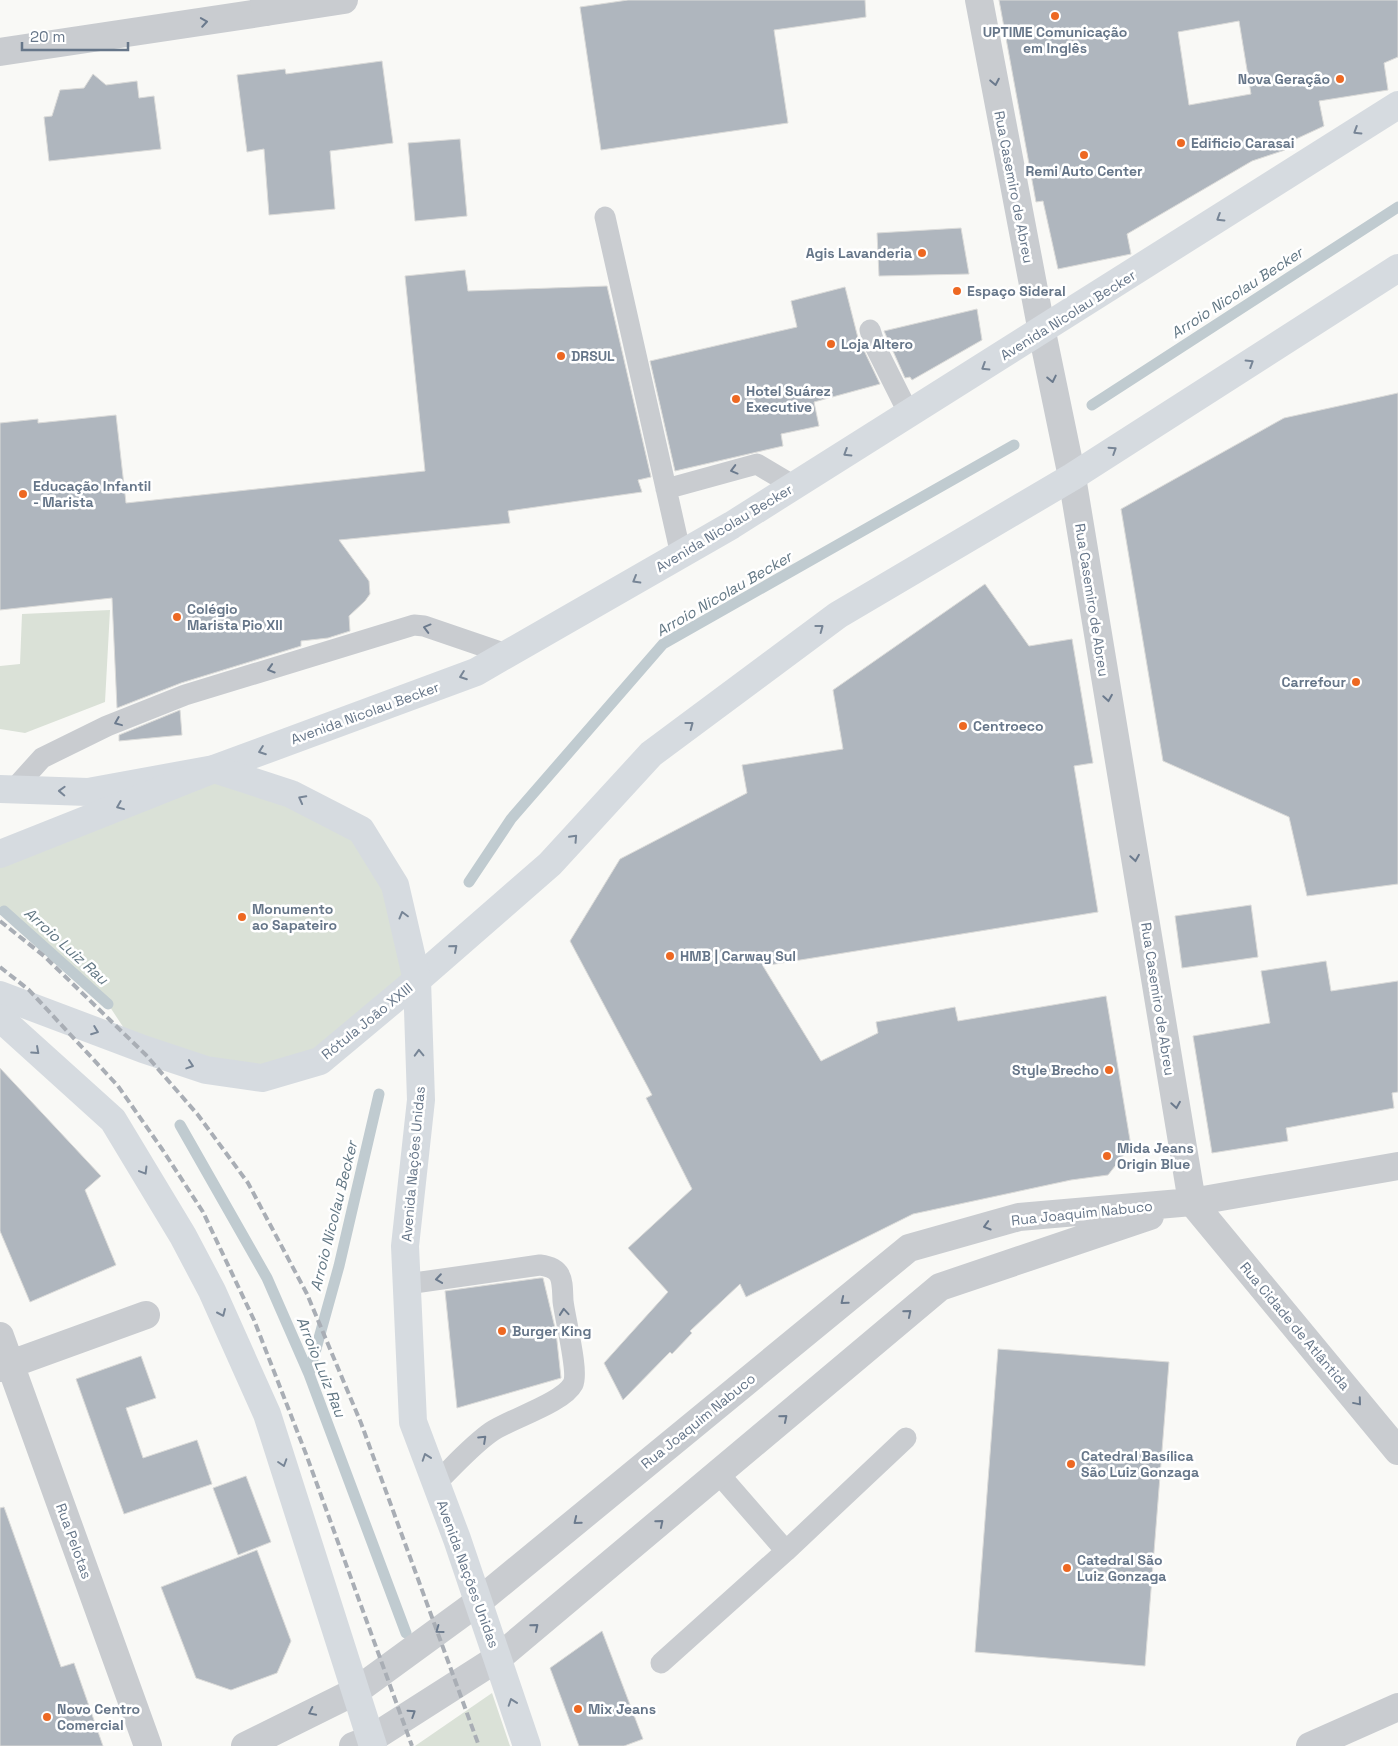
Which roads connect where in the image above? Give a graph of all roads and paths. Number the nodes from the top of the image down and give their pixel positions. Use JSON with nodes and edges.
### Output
{"nodes":[{"id":1,"x":344,"y":0,"type":"edge"},
{"id":2,"x":979,"y":0,"type":"edge"},
{"id":3,"x":266,"y":6,"type":"edge"},
{"id":4,"x":0,"y":52,"type":"edge"},
{"id":5,"x":1398,"y":105,"type":"edge"},
{"id":6,"x":604,"y":217,"type":"dead end"},
{"id":7,"x":1398,"y":268,"type":"edge"},
{"id":8,"x":870,"y":330,"type":"dead end"},
{"id":9,"x":1042,"y":332,"type":"junction"},
{"id":10,"x":909,"y":414,"type":"junction"},
{"id":11,"x":1072,"y":477,"type":"junction"},
{"id":12,"x":794,"y":486,"type":"junction"},
{"id":13,"x":666,"y":489,"type":"junction"},
{"id":14,"x":681,"y":555,"type":"junction"},
{"id":15,"x":506,"y":654,"type":"junction"},
{"id":16,"x":214,"y":769,"type":"junction"},
{"id":17,"x":7,"y":789,"type":"edge"},
{"id":18,"x":0,"y":854,"type":"edge"},
{"id":19,"x":418,"y":980,"type":"junction"},
{"id":20,"x":0,"y":995,"type":"edge"},
{"id":21,"x":0,"y":1018,"type":"edge"},
{"id":22,"x":1398,"y":1166,"type":"edge"},
{"id":23,"x":1192,"y":1202,"type":"junction"},
{"id":24,"x":407,"y":1284,"type":"junction"},
{"id":25,"x":146,"y":1315,"type":"dead end"},
{"id":26,"x":0,"y":1336,"type":"edge"},
{"id":27,"x":5,"y":1366,"type":"edge"},
{"id":28,"x":906,"y":1438,"type":"dead end"},
{"id":29,"x":1398,"y":1451,"type":"edge"},
{"id":30,"x":718,"y":1473,"type":"junction"},
{"id":31,"x":435,"y":1484,"type":"junction"},
{"id":32,"x":786,"y":1551,"type":"junction"},
{"id":33,"x":478,"y":1602,"type":"junction"},
{"id":34,"x":498,"y":1658,"type":"junction"},
{"id":35,"x":661,"y":1663,"type":"dead end"},
{"id":36,"x":356,"y":1691,"type":"junction"},
{"id":37,"x":1398,"y":1707,"type":"edge"},
{"id":38,"x":366,"y":1744,"type":"edge"},
{"id":39,"x":148,"y":1746,"type":"edge"},
{"id":40,"x":245,"y":1746,"type":"edge"},
{"id":41,"x":527,"y":1746,"type":"edge"},
{"id":42,"x":1310,"y":1746,"type":"edge"}],
"edges":[{"from":1,"to":3,"type":"street"},
{"from":2,"to":9,"type":"street","name":"Rua Casemiro de Abreu","one_way":true},
{"from":4,"to":3,"type":"street","one_way":true},
{"from":5,"to":9,"type":"main road","name":"Avenida Nicolau Becker","one_way":true},
{"from":6,"to":13,"type":"lane"},
{"from":11,"to":7,"type":"main road","one_way":true},
{"from":8,"to":10,"type":"lane"},
{"from":9,"to":10,"type":"main road","name":"Avenida Nicolau Becker","one_way":true},
{"from":9,"to":11,"type":"street","name":"Rua Casemiro de Abreu","one_way":true},
{"from":10,"to":12,"type":"main road","name":"Avenida Nicolau Becker","one_way":true},
{"from":19,"to":11,"type":"main road","one_way":true},
{"from":11,"to":23,"type":"street","name":"Rua Casemiro de Abreu","one_way":true},
{"from":12,"to":13,"type":"lane","one_way":true},
{"from":12,"to":14,"type":"main road","name":"Avenida Nicolau Becker"},
{"from":13,"to":14,"type":"lane"},
{"from":14,"to":15,"type":"main road","name":"Avenida Nicolau Becker","one_way":true},
{"from":15,"to":16,"type":"main road","name":"Avenida Nicolau Becker","one_way":true},
{"from":15,"to":17,"type":"lane","one_way":true},
{"from":16,"to":17,"type":"main road","name":"Avenida Nações Unidas","one_way":true},
{"from":16,"to":18,"type":"main road","name":"Avenida Nicolau Becker","one_way":true},
{"from":19,"to":16,"type":"main road","name":"Avenida Nações Unidas","one_way":true},
{"from":20,"to":19,"type":"main road","name":"Rótula João XXIII","one_way":true},
{"from":24,"to":19,"type":"main road","name":"Avenida Nações Unidas","one_way":true},
{"from":21,"to":36,"type":"main road","one_way":true},
{"from":22,"to":23,"type":"street","name":"Rua Joaquim Nabuco"},
{"from":23,"to":29,"type":"street","name":"Rua Cidade de Atlântida","one_way":true},
{"from":30,"to":23,"type":"street","name":"Rua Joaquim Nabuco","one_way":true},
{"from":23,"to":33,"type":"street","name":"Rua Joaquim Nabuco","one_way":true},
{"from":31,"to":24,"type":"main road","name":"Avenida Nações Unidas","one_way":true},
{"from":31,"to":24,"type":"lane","one_way":true},
{"from":25,"to":27,"type":"street"},
{"from":26,"to":27,"type":"street","name":"Rua Pelotas"},
{"from":27,"to":39,"type":"street","name":"Rua Pelotas"},
{"from":28,"to":32,"type":"lane"},
{"from":30,"to":32,"type":"lane"},
{"from":34,"to":30,"type":"street","name":"Rua Joaquim Nabuco","one_way":true},
{"from":31,"to":33,"type":"main road","name":"Avenida Nações Unidas"},
{"from":32,"to":35,"type":"lane"},
{"from":33,"to":34,"type":"main road","name":"Avenida Nações Unidas"},
{"from":33,"to":36,"type":"street","name":"Rua Joaquim Nabuco","one_way":true},
{"from":38,"to":34,"type":"street","name":"Rua Joaquim Nabuco","one_way":true},
{"from":41,"to":34,"type":"main road","name":"Avenida Nações Unidas","one_way":true},
{"from":36,"to":38,"type":"main road"},
{"from":36,"to":40,"type":"street","name":"Rua Joaquim Nabuco","one_way":true},
{"from":37,"to":42,"type":"street"}]}
